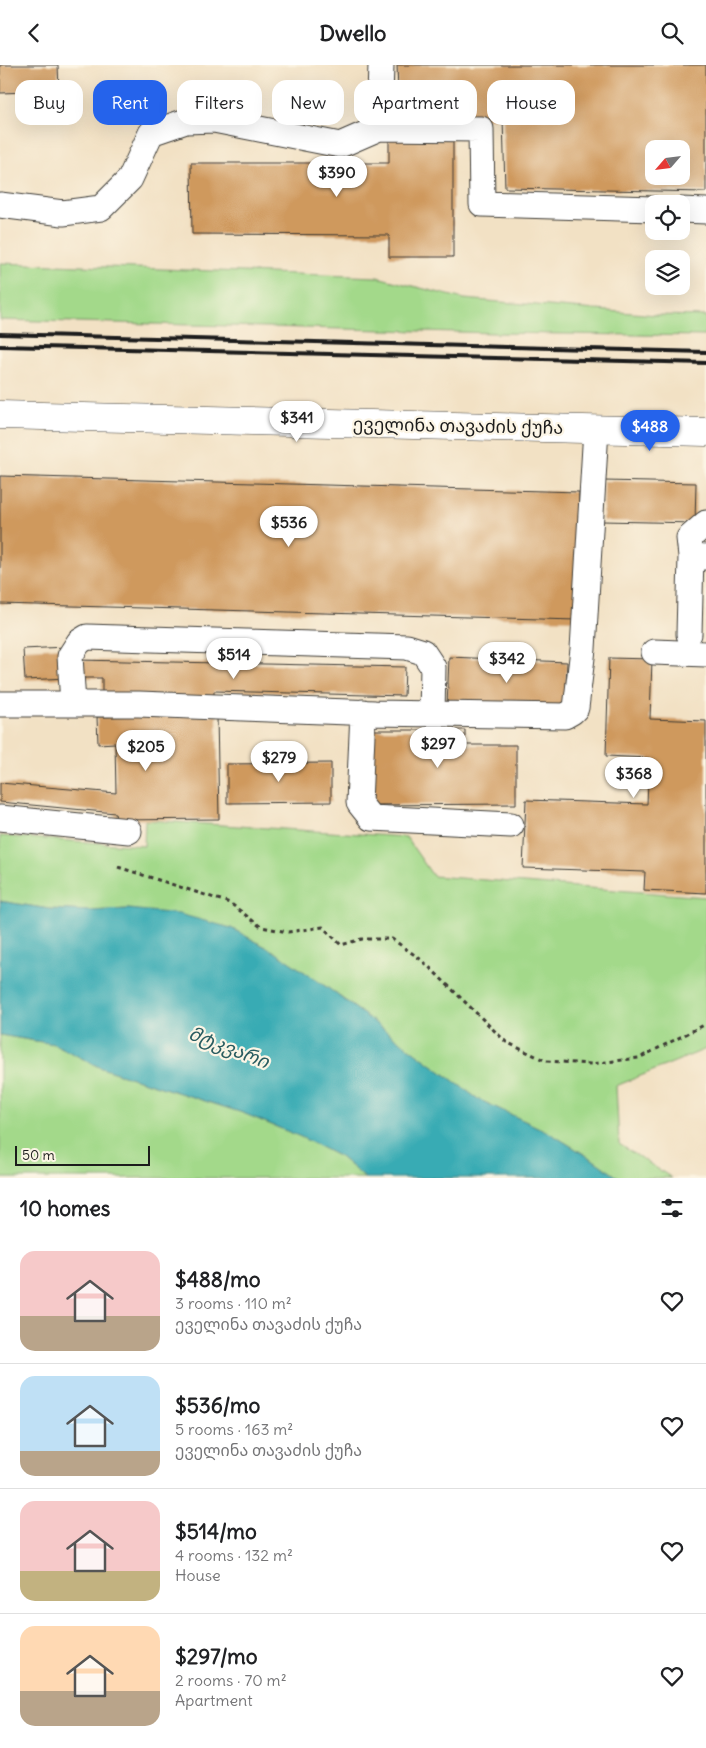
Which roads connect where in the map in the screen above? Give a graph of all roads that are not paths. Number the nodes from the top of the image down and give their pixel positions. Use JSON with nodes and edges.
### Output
{"nodes":[{"id":1,"x":381,"y":65,"type":"edge"},
{"id":2,"x":379,"y":128,"type":"junction"},
{"id":3,"x":0,"y":205,"type":"edge"},
{"id":4,"x":645,"y":209,"type":"edge"},
{"id":5,"x":690,"y":210,"type":"edge"},
{"id":6,"x":706,"y":211,"type":"edge"},
{"id":7,"x":0,"y":415,"type":"edge"},
{"id":8,"x":596,"y":429,"type":"junction"},
{"id":9,"x":706,"y":432,"type":"edge"},
{"id":10,"x":706,"y":523,"type":"edge"},
{"id":11,"x":698,"y":557,"type":"edge"},
{"id":12,"x":689,"y":634,"type":"dead end"},
{"id":13,"x":654,"y":652,"type":"dead end"},
{"id":14,"x":706,"y":654,"type":"edge"},
{"id":15,"x":0,"y":704,"type":"edge"},
{"id":16,"x":72,"y":704,"type":"junction"},
{"id":17,"x":363,"y":712,"type":"junction"},
{"id":18,"x":432,"y":714,"type":"junction"},
{"id":19,"x":0,"y":818,"type":"edge"},
{"id":20,"x":511,"y":825,"type":"dead end"},
{"id":21,"x":129,"y":831,"type":"dead end"}],
"edges":[{"from":1,"to":2,"type":"lane"},
{"from":2,"to":3,"type":"lane"},
{"from":2,"to":4,"type":"lane"},
{"from":5,"to":6,"type":"lane"},
{"from":7,"to":8,"type":"main road","name":"ეველინა თავაძის ქუჩა"},
{"from":8,"to":9,"type":"main road","name":"ეველინა თავაძის ქუჩა"},
{"from":8,"to":18,"type":"lane"},
{"from":10,"to":11,"type":"lane"},
{"from":11,"to":12,"type":"lane"},
{"from":13,"to":14,"type":"lane"},
{"from":15,"to":16,"type":"lane"},
{"from":16,"to":17,"type":"lane"},
{"from":16,"to":18,"type":"lane"},
{"from":17,"to":18,"type":"lane"},
{"from":17,"to":20,"type":"lane"},
{"from":19,"to":21,"type":"lane"}]}
